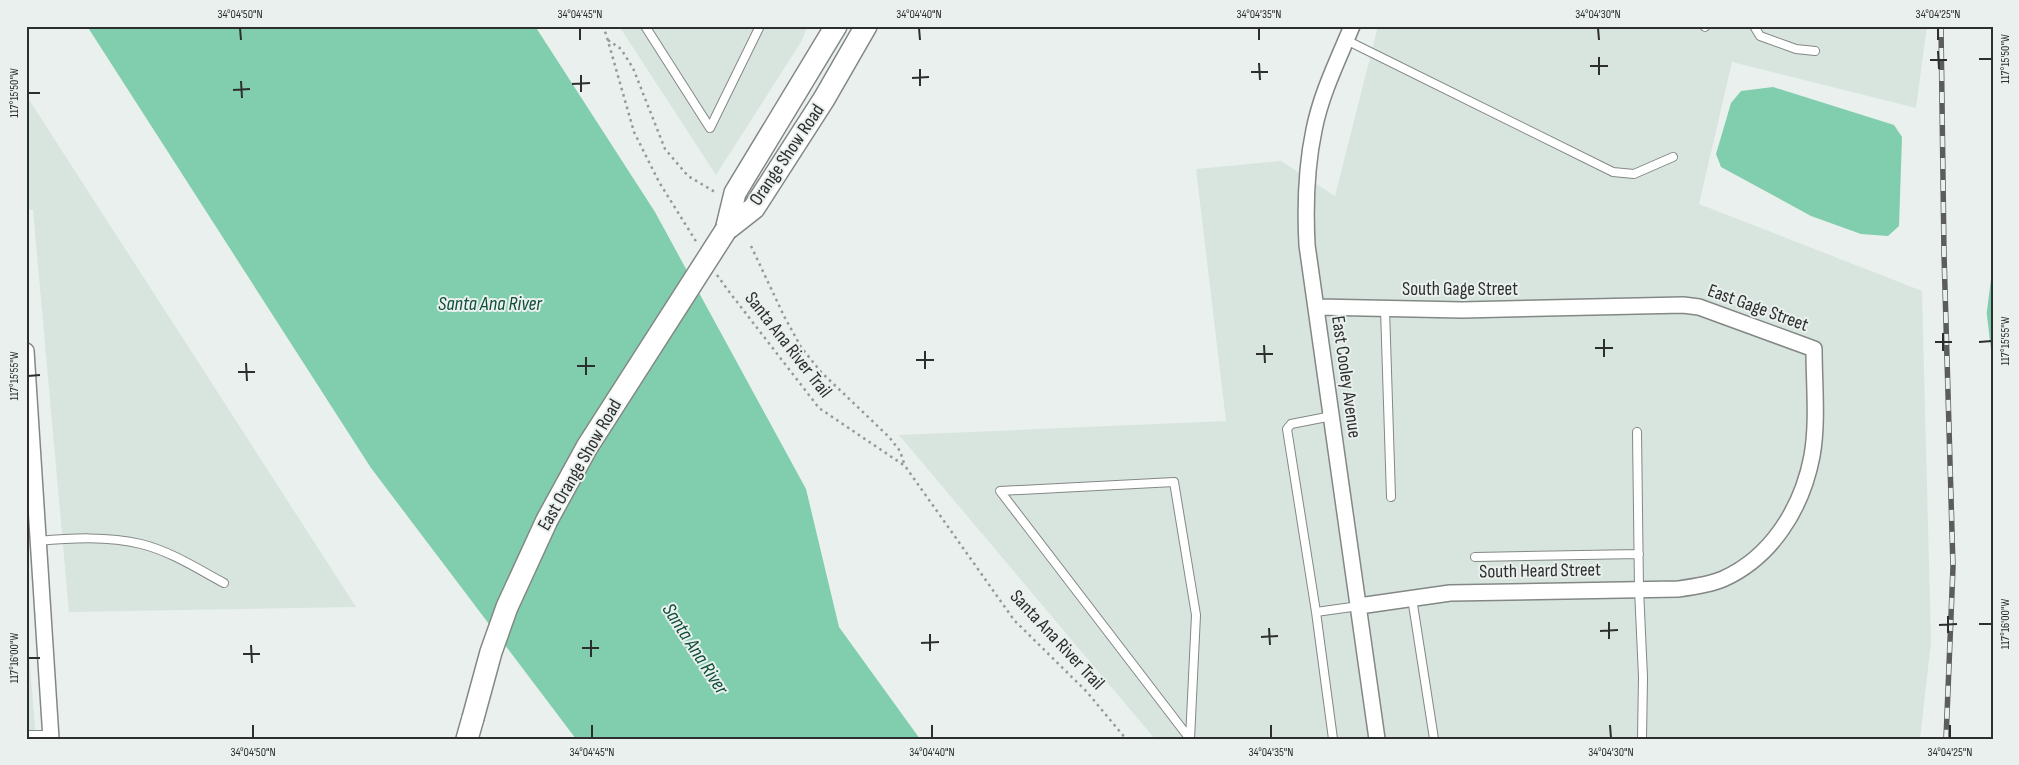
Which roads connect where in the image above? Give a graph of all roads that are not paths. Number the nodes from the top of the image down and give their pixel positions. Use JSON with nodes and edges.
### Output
{"nodes":[{"id":1,"x":645,"y":26,"type":"edge"},
{"id":2,"x":760,"y":26,"type":"edge"},
{"id":3,"x":836,"y":26,"type":"edge"},
{"id":4,"x":866,"y":26,"type":"edge"},
{"id":5,"x":1754,"y":26,"type":"edge"},
{"id":6,"x":1349,"y":33,"type":"edge"},
{"id":7,"x":1815,"y":51,"type":"dead end"},
{"id":8,"x":1673,"y":157,"type":"dead end"},
{"id":9,"x":726,"y":230,"type":"junction"},
{"id":10,"x":1317,"y":307,"type":"junction"},
{"id":11,"x":1603,"y":307,"type":"joint"},
{"id":12,"x":1385,"y":309,"type":"junction"},
{"id":13,"x":26,"y":351,"type":"edge"},
{"id":14,"x":1332,"y":416,"type":"junction"},
{"id":15,"x":1637,"y":432,"type":"dead end"},
{"id":16,"x":1391,"y":497,"type":"dead end"},
{"id":17,"x":38,"y":541,"type":"junction"},
{"id":18,"x":1639,"y":554,"type":"junction"},
{"id":19,"x":1475,"y":558,"type":"dead end"},
{"id":20,"x":1722,"y":579,"type":"joint"},
{"id":21,"x":224,"y":583,"type":"dead end"},
{"id":22,"x":1639,"y":589,"type":"junction"},
{"id":23,"x":1412,"y":598,"type":"junction"},
{"id":24,"x":1359,"y":606,"type":"junction"},
{"id":25,"x":1316,"y":612,"type":"junction"},
{"id":26,"x":472,"y":728,"type":"edge"},
{"id":27,"x":26,"y":735,"type":"edge"},
{"id":28,"x":51,"y":737,"type":"edge"},
{"id":29,"x":467,"y":739,"type":"edge"},
{"id":30,"x":1190,"y":739,"type":"edge"},
{"id":31,"x":1333,"y":739,"type":"edge"},
{"id":32,"x":1377,"y":739,"type":"edge"},
{"id":33,"x":1434,"y":739,"type":"edge"},
{"id":34,"x":1642,"y":739,"type":"edge"}],
"edges":[{"from":1,"to":2,"type":"lane"},
{"from":3,"to":9,"type":"main road","name":"Orange Show Road"},
{"from":4,"to":9,"type":"main road","name":"Orange Show Road"},
{"from":5,"to":7,"type":"lane"},
{"from":6,"to":8,"type":"lane"},
{"from":6,"to":10,"type":"street","name":"East Cooley Avenue"},
{"from":9,"to":26,"type":"main road","name":"East Orange Show Road","bridge":true},
{"from":10,"to":12,"type":"street","name":"South Gage Street"},
{"from":10,"to":14,"type":"street","name":"East Cooley Avenue"},
{"from":11,"to":12,"type":"street","name":"South Gage Street"},
{"from":11,"to":20,"type":"street","name":"East Gage Street"},
{"from":12,"to":16,"type":"lane"},
{"from":13,"to":17,"type":"street"},
{"from":14,"to":24,"type":"street","name":"East Cooley Avenue"},
{"from":14,"to":25,"type":"lane"},
{"from":15,"to":18,"type":"lane"},
{"from":17,"to":21,"type":"lane"},
{"from":17,"to":28,"type":"street"},
{"from":18,"to":19,"type":"lane"},
{"from":18,"to":22,"type":"lane"},
{"from":20,"to":22,"type":"street","name":"South Heard Street"},
{"from":22,"to":23,"type":"street","name":"South Heard Street"},
{"from":22,"to":34,"type":"lane"},
{"from":23,"to":24,"type":"street","name":"South Heard Street"},
{"from":23,"to":33,"type":"lane"},
{"from":24,"to":25,"type":"lane"},
{"from":24,"to":32,"type":"street","name":"East Cooley Avenue"},
{"from":25,"to":31,"type":"lane"},
{"from":26,"to":29,"type":"main road","name":"East Orange Show Road"},
{"from":27,"to":28,"type":"lane"},
{"from":30,"to":30,"type":"lane"}]}
